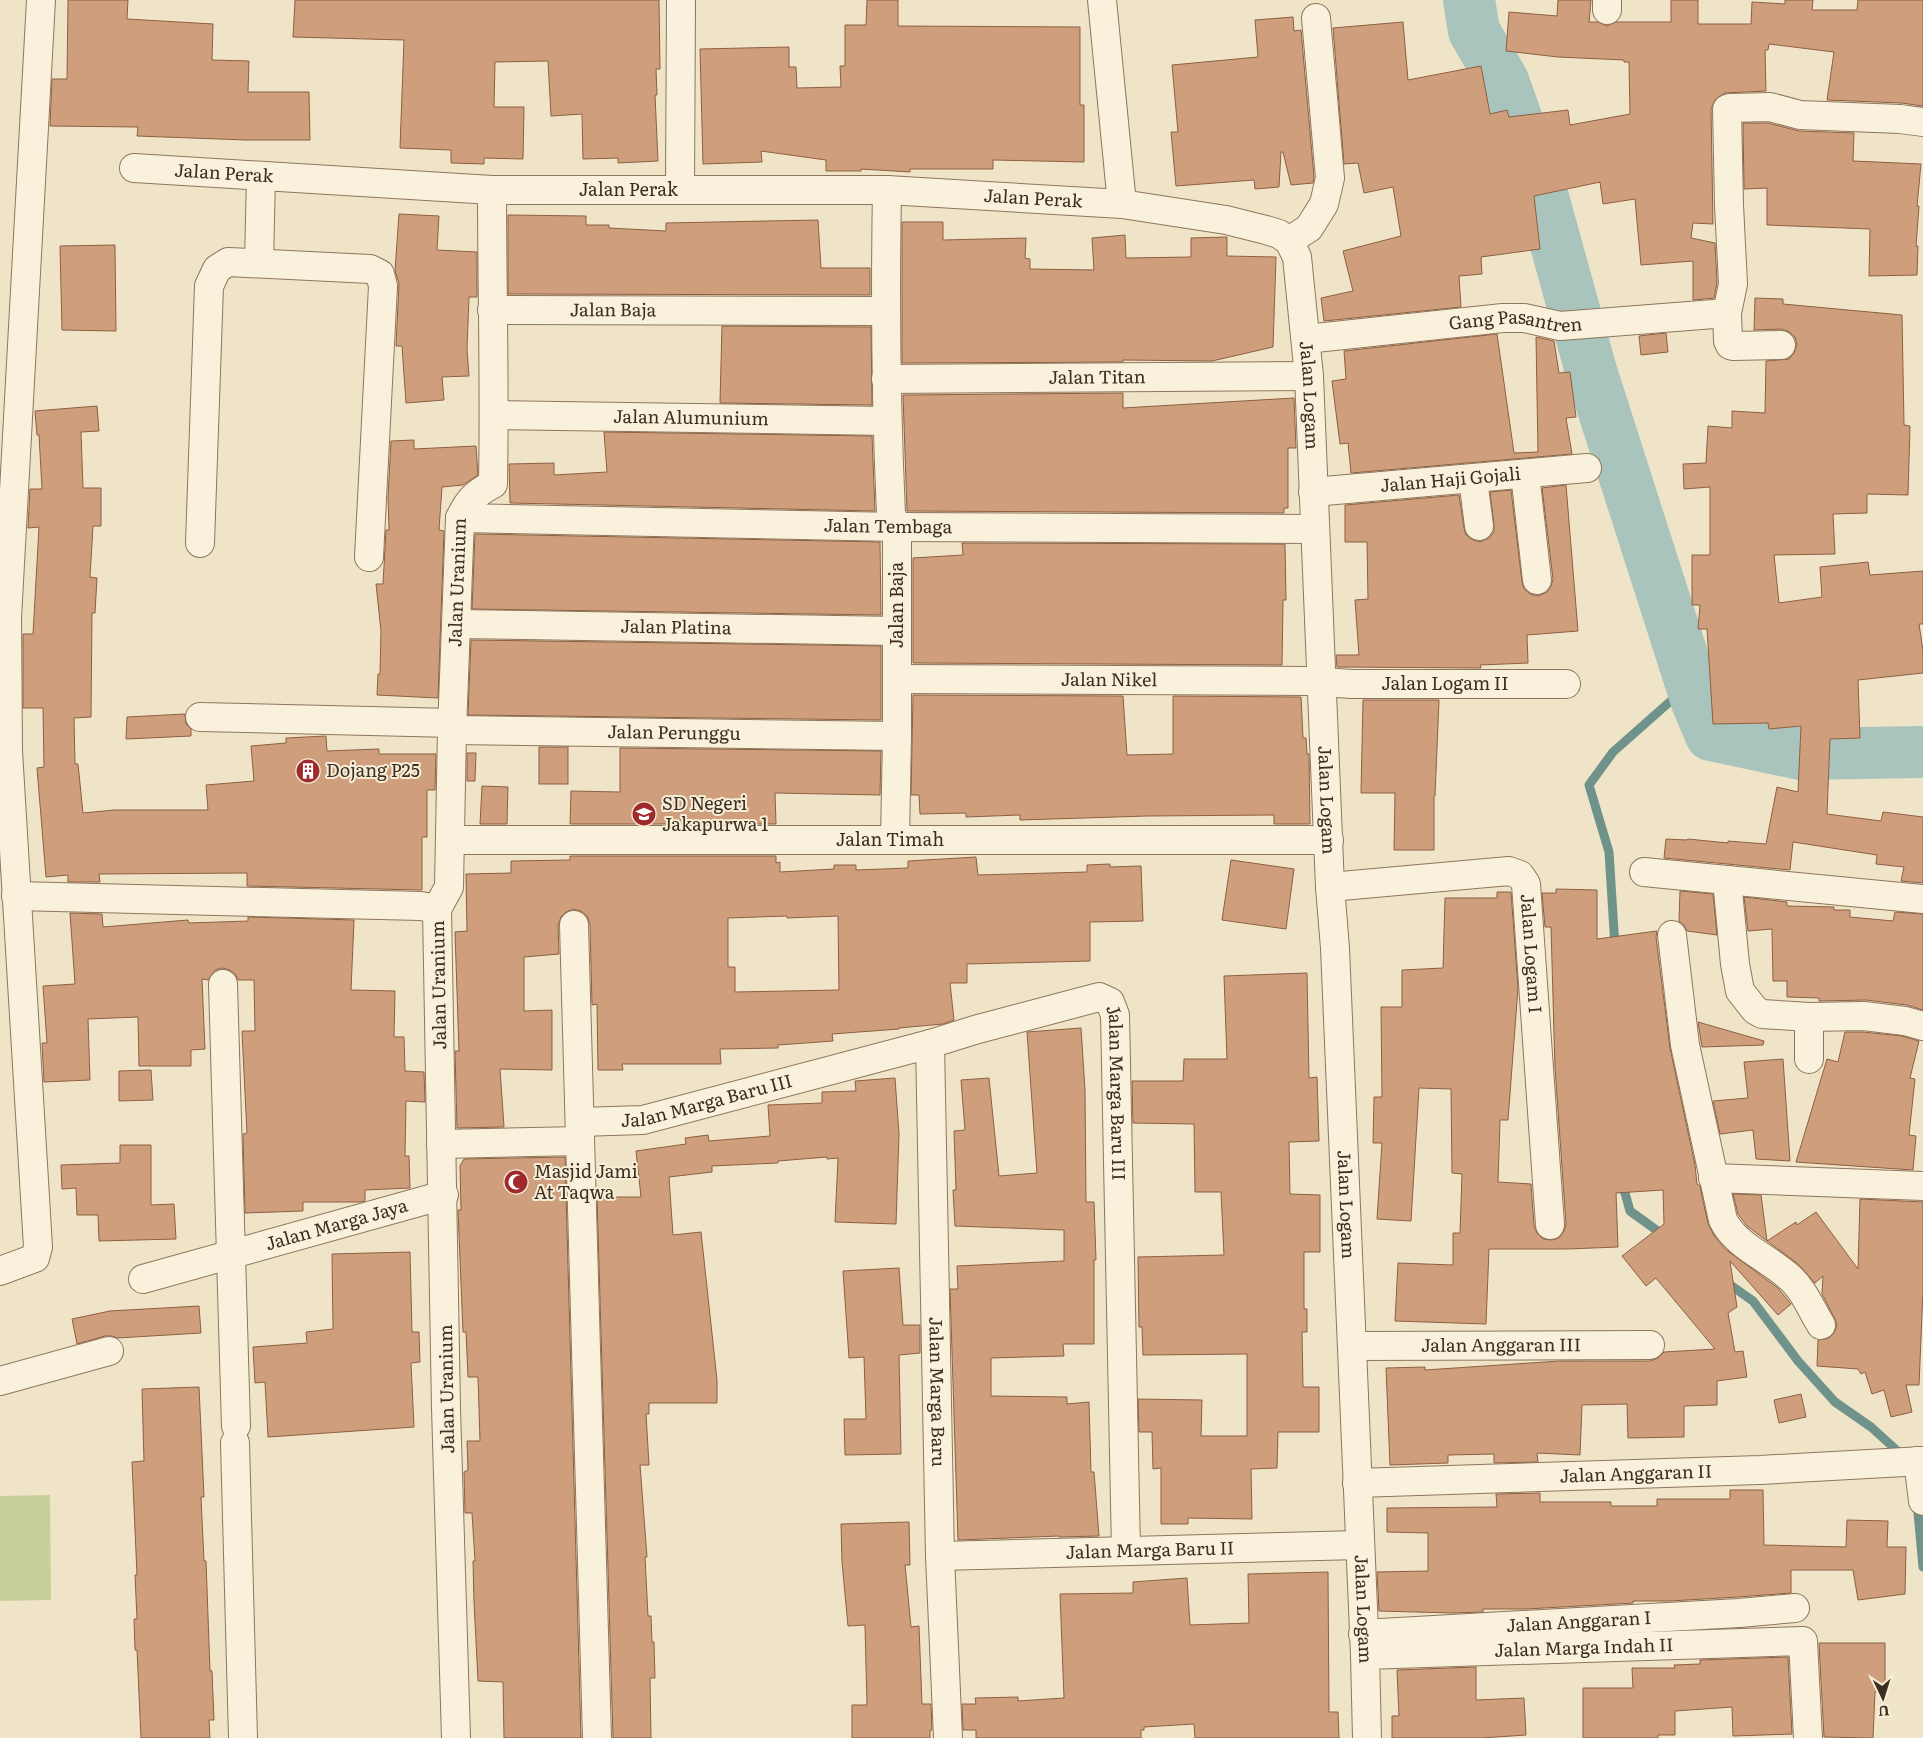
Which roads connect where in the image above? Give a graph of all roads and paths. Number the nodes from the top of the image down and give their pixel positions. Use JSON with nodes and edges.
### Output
{"nodes":[{"id":1,"x":41,"y":0,"type":"edge"},
{"id":2,"x":681,"y":0,"type":"edge"},
{"id":3,"x":1102,"y":0,"type":"edge"},
{"id":4,"x":1316,"y":18,"type":"dead end"},
{"id":5,"x":1923,"y":122,"type":"edge"},
{"id":6,"x":134,"y":168,"type":"dead end"},
{"id":7,"x":261,"y":176,"type":"junction"},
{"id":8,"x":492,"y":190,"type":"junction"},
{"id":9,"x":680,"y":190,"type":"junction"},
{"id":10,"x":887,"y":190,"type":"junction"},
{"id":11,"x":1122,"y":204,"type":"junction"},
{"id":12,"x":1289,"y":241,"type":"junction"},
{"id":13,"x":259,"y":263,"type":"junction"},
{"id":14,"x":492,"y":310,"type":"junction"},
{"id":15,"x":885,"y":311,"type":"junction"},
{"id":16,"x":1726,"y":313,"type":"junction"},
{"id":17,"x":1306,"y":339,"type":"junction"},
{"id":18,"x":1781,"y":345,"type":"dead end"},
{"id":19,"x":1309,"y":376,"type":"junction"},
{"id":20,"x":886,"y":379,"type":"junction"},
{"id":21,"x":495,"y":415,"type":"junction"},
{"id":22,"x":887,"y":421,"type":"junction"},
{"id":23,"x":1587,"y":468,"type":"dead end"},
{"id":24,"x":1525,"y":474,"type":"junction"},
{"id":25,"x":1473,"y":479,"type":"junction"},
{"id":26,"x":493,"y":484,"type":"junction"},
{"id":27,"x":1313,"y":492,"type":"junction"},
{"id":28,"x":460,"y":518,"type":"junction"},
{"id":29,"x":492,"y":519,"type":"junction"},
{"id":30,"x":1479,"y":526,"type":"dead end"},
{"id":31,"x":897,"y":527,"type":"junction"},
{"id":32,"x":1316,"y":529,"type":"junction"},
{"id":33,"x":200,"y":543,"type":"dead end"},
{"id":34,"x":370,"y":557,"type":"dead end"},
{"id":35,"x":1537,"y":580,"type":"dead end"},
{"id":36,"x":456,"y":624,"type":"junction"},
{"id":37,"x":897,"y":631,"type":"junction"},
{"id":38,"x":897,"y":679,"type":"junction"},
{"id":39,"x":1323,"y":682,"type":"junction"},
{"id":40,"x":1566,"y":684,"type":"dead end"},
{"id":41,"x":200,"y":717,"type":"dead end"},
{"id":42,"x":453,"y":727,"type":"junction"},
{"id":43,"x":897,"y":736,"type":"junction"},
{"id":44,"x":450,"y":840,"type":"junction"},
{"id":45,"x":895,"y":840,"type":"junction"},
{"id":46,"x":1329,"y":840,"type":"junction"},
{"id":47,"x":1644,"y":872,"type":"dead end"},
{"id":48,"x":1727,"y":880,"type":"junction"},
{"id":49,"x":10,"y":883,"type":"edge"},
{"id":50,"x":1330,"y":887,"type":"junction"},
{"id":51,"x":1923,"y":899,"type":"edge"},
{"id":52,"x":438,"y":908,"type":"junction"},
{"id":53,"x":574,"y":925,"type":"dead end"},
{"id":54,"x":1672,"y":935,"type":"dead end"},
{"id":55,"x":223,"y":984,"type":"dead end"},
{"id":56,"x":1809,"y":1018,"type":"junction"},
{"id":57,"x":1923,"y":1026,"type":"edge"},
{"id":58,"x":930,"y":1044,"type":"junction"},
{"id":59,"x":1809,"y":1059,"type":"dead end"},
{"id":60,"x":580,"y":1131,"type":"junction"},
{"id":61,"x":441,"y":1144,"type":"junction"},
{"id":62,"x":1713,"y":1178,"type":"junction"},
{"id":63,"x":1923,"y":1186,"type":"edge"},
{"id":64,"x":444,"y":1195,"type":"junction"},
{"id":65,"x":1550,"y":1225,"type":"dead end"},
{"id":66,"x":230,"y":1255,"type":"junction"},
{"id":67,"x":0,"y":1271,"type":"edge"},
{"id":68,"x":143,"y":1279,"type":"dead end"},
{"id":69,"x":1821,"y":1325,"type":"dead end"},
{"id":70,"x":1650,"y":1344,"type":"dead end"},
{"id":71,"x":1352,"y":1346,"type":"junction"},
{"id":72,"x":109,"y":1351,"type":"dead end"},
{"id":73,"x":0,"y":1382,"type":"edge"},
{"id":74,"x":1915,"y":1462,"type":"edge"},
{"id":75,"x":1357,"y":1483,"type":"junction"},
{"id":76,"x":1923,"y":1501,"type":"edge"},
{"id":77,"x":1359,"y":1546,"type":"junction"},
{"id":78,"x":1126,"y":1551,"type":"junction"},
{"id":79,"x":940,"y":1556,"type":"junction"},
{"id":80,"x":1795,"y":1608,"type":"dead end"},
{"id":81,"x":1739,"y":1613,"type":"junction"},
{"id":82,"x":1741,"y":1643,"type":"junction"},
{"id":83,"x":1364,"y":1645,"type":"junction"},
{"id":84,"x":243,"y":1738,"type":"edge"},
{"id":85,"x":456,"y":1738,"type":"edge"},
{"id":86,"x":597,"y":1738,"type":"edge"},
{"id":87,"x":948,"y":1738,"type":"edge"},
{"id":88,"x":1367,"y":1738,"type":"edge"},
{"id":89,"x":1808,"y":1738,"type":"edge"}],
"edges":[{"from":1,"to":49,"type":"street"},
{"from":2,"to":9,"type":"street"},
{"from":3,"to":11,"type":"street"},
{"from":4,"to":12,"type":"street"},
{"from":5,"to":16,"type":"street"},
{"from":6,"to":7,"type":"street","name":"Jalan Perak"},
{"from":7,"to":8,"type":"street","name":"Jalan Perak"},
{"from":7,"to":13,"type":"street"},
{"from":8,"to":9,"type":"street","name":"Jalan Perak"},
{"from":8,"to":14,"type":"street"},
{"from":9,"to":10,"type":"street","name":"Jalan Perak"},
{"from":10,"to":11,"type":"street","name":"Jalan Perak"},
{"from":10,"to":15,"type":"street","name":"Jalan Baja"},
{"from":11,"to":12,"type":"street"},
{"from":12,"to":17,"type":"street","name":"Jalan Logam"},
{"from":13,"to":33,"type":"street"},
{"from":13,"to":34,"type":"street"},
{"from":14,"to":15,"type":"street","name":"Jalan Baja"},
{"from":14,"to":21,"type":"street"},
{"from":15,"to":20,"type":"street","name":"Jalan Baja"},
{"from":16,"to":17,"type":"street","name":"Gang Pasantren"},
{"from":16,"to":18,"type":"street"},
{"from":17,"to":19,"type":"street","name":"Jalan Logam"},
{"from":19,"to":20,"type":"street","name":"Jalan Titan"},
{"from":19,"to":27,"type":"street","name":"Jalan Logam"},
{"from":20,"to":22,"type":"street","name":"Jalan Baja"},
{"from":21,"to":22,"type":"street","name":"Jalan Alumunium"},
{"from":21,"to":26,"type":"street"},
{"from":22,"to":31,"type":"street","name":"Jalan Baja"},
{"from":23,"to":24,"type":"street","name":"Jalan Haji Gojali"},
{"from":24,"to":25,"type":"street","name":"Jalan Haji Gojali"},
{"from":24,"to":35,"type":"street"},
{"from":25,"to":27,"type":"street","name":"Jalan Haji Gojali"},
{"from":25,"to":30,"type":"street"},
{"from":26,"to":28,"type":"street","name":"Jalan Uranium"},
{"from":26,"to":29,"type":"street"},
{"from":27,"to":32,"type":"street","name":"Jalan Logam"},
{"from":28,"to":29,"type":"street","name":"Jalan Tembaga"},
{"from":28,"to":36,"type":"street","name":"Jalan Uranium"},
{"from":29,"to":31,"type":"street","name":"Jalan Tembaga"},
{"from":31,"to":32,"type":"street","name":"Jalan Tembaga"},
{"from":31,"to":37,"type":"street","name":"Jalan Baja"},
{"from":32,"to":39,"type":"street","name":"Jalan Logam"},
{"from":36,"to":37,"type":"street","name":"Jalan Platina"},
{"from":36,"to":42,"type":"street","name":"Jalan Uranium"},
{"from":37,"to":38,"type":"street","name":"Jalan Baja"},
{"from":38,"to":39,"type":"street","name":"Jalan Nikel"},
{"from":38,"to":43,"type":"street","name":"Jalan Baja"},
{"from":39,"to":40,"type":"street","name":"Jalan Logam II"},
{"from":39,"to":46,"type":"street","name":"Jalan Logam"},
{"from":41,"to":42,"type":"street","name":"Jalan Perunggu"},
{"from":42,"to":43,"type":"street","name":"Jalan Perunggu"},
{"from":42,"to":44,"type":"street","name":"Jalan Uranium"},
{"from":43,"to":45,"type":"street","name":"Jalan Baja"},
{"from":44,"to":45,"type":"street","name":"Jalan Timah"},
{"from":44,"to":52,"type":"street","name":"Jalan Uranium"},
{"from":45,"to":46,"type":"street","name":"Jalan Timah"},
{"from":46,"to":50,"type":"street","name":"Jalan Logam"},
{"from":47,"to":48,"type":"street"},
{"from":48,"to":51,"type":"street"},
{"from":48,"to":56,"type":"street"},
{"from":49,"to":52,"type":"street"},
{"from":49,"to":67,"type":"street"},
{"from":50,"to":65,"type":"street","name":"Jalan Logam I"},
{"from":50,"to":71,"type":"street","name":"Jalan Logam"},
{"from":52,"to":61,"type":"street","name":"Jalan Uranium"},
{"from":53,"to":60,"type":"street"},
{"from":54,"to":62,"type":"street"},
{"from":55,"to":66,"type":"street"},
{"from":56,"to":57,"type":"street"},
{"from":56,"to":59,"type":"street"},
{"from":58,"to":60,"type":"street","name":"Jalan Marga Baru III"},
{"from":58,"to":78,"type":"street","name":"Jalan Marga Baru III"},
{"from":58,"to":79,"type":"street","name":"Jalan Marga Baru"},
{"from":60,"to":61,"type":"street","name":"Jalan Marga Baru III"},
{"from":60,"to":86,"type":"street"},
{"from":61,"to":64,"type":"street","name":"Jalan Uranium"},
{"from":62,"to":63,"type":"street"},
{"from":62,"to":69,"type":"street"},
{"from":64,"to":66,"type":"street","name":"Jalan Marga Jaya"},
{"from":64,"to":85,"type":"street","name":"Jalan Uranium"},
{"from":66,"to":68,"type":"street","name":"Jalan Marga Jaya"},
{"from":66,"to":84,"type":"street"},
{"from":70,"to":71,"type":"street","name":"Jalan Anggaran III"},
{"from":71,"to":75,"type":"street","name":"Jalan Logam"},
{"from":72,"to":73,"type":"street"},
{"from":74,"to":75,"type":"street","name":"Jalan Anggaran II"},
{"from":74,"to":76,"type":"street"},
{"from":75,"to":77,"type":"street","name":"Jalan Logam"},
{"from":77,"to":78,"type":"street","name":"Jalan Marga Baru II"},
{"from":77,"to":83,"type":"street","name":"Jalan Logam"},
{"from":78,"to":79,"type":"street","name":"Jalan Marga Baru II"},
{"from":79,"to":87,"type":"street","name":"Jalan Marga Baru"},
{"from":80,"to":81,"type":"street","name":"Jalan Anggaran I"},
{"from":81,"to":82,"type":"street"},
{"from":81,"to":83,"type":"street","name":"Jalan Anggaran I"},
{"from":82,"to":83,"type":"street","name":"Jalan Marga Indah II"},
{"from":82,"to":89,"type":"street","name":"Jalan Marga Indah II"},
{"from":83,"to":88,"type":"street","name":"Jalan Logam"}]}
